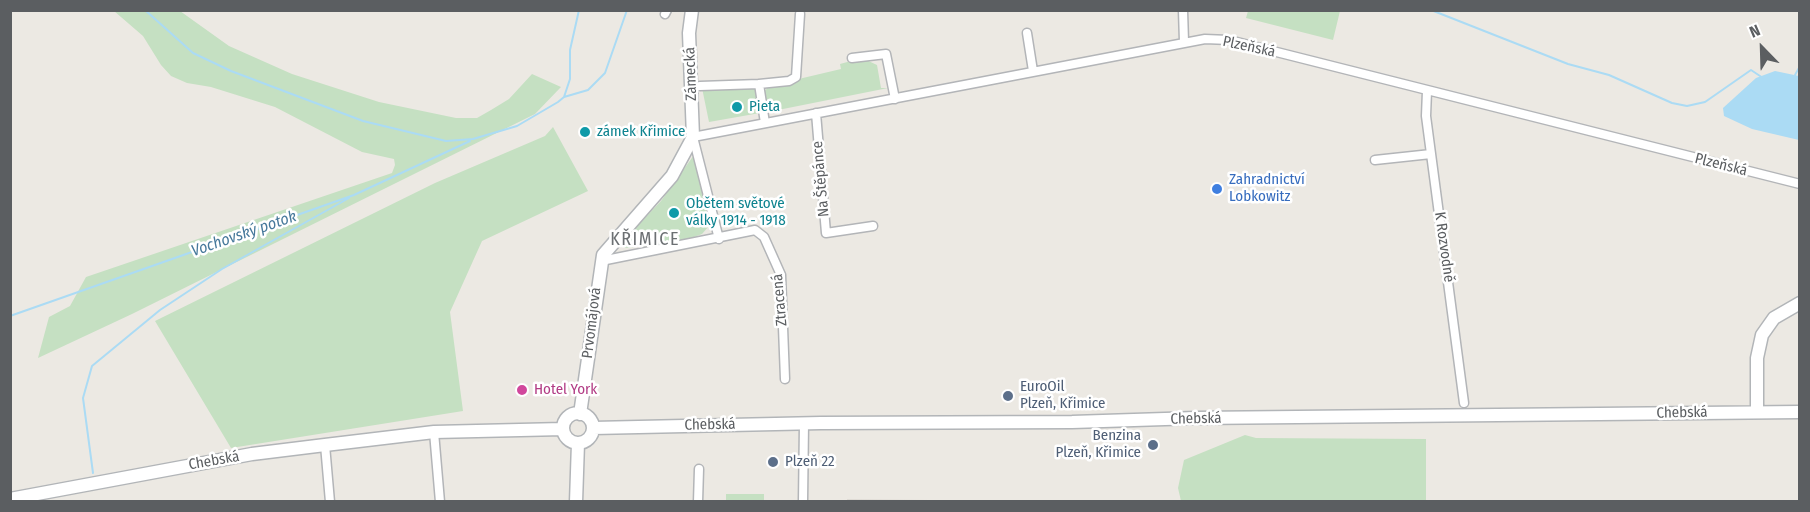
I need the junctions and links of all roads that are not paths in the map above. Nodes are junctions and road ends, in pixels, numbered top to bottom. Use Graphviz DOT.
graph roads {
  1 [pos="692,10"];
  2 [pos="1183,10"];
  3 [pos="800,14"];
  4 [pos="1027,33"];
  5 [pos="1185,42"];
  6 [pos="852,58"];
  7 [pos="1033,71"];
  8 [pos="759,84"];
  9 [pos="700,86"];
  10 [pos="1427,91"];
  11 [pos="895,99"];
  12 [pos="816,113"];
  13 [pos="765,123"];
  14 [pos="693,137"];
  15 [pos="1431,154"];
  16 [pos="1375,160"];
  17 [pos="1800,184"];
  18 [pos="873,226"];
  19 [pos="719,239"];
  20 [pos="600,265"];
  21 [pos="1800,303"];
  22 [pos="785,379"];
  23 [pos="1464,403"];
  24 [pos="1757,412"];
  25 [pos="1800,412"];
  26 [pos="580,414"];
  27 [pos="804,423"];
  28 [pos="593,428"];
  29 [pos="563,429"];
  30 [pos="434,432"];
  31 [pos="578,443"];
  32 [pos="325,445"];
  33 [pos="699,469"];
  34 [pos="10,499"];
  35 [pos="330,501"];
  36 [pos="440,501"];
  37 [pos="576,501"];
  38 [pos="698,501"];
  39 [pos="803,501"];
  1 -- 14 [label="main road, Zámecká"];
  2 -- 5 [label="street"];
  3 -- 8 [label="street"];
  4 -- 7 [label="street"];
  5 -- 7 [label="street, Plzeňská"];
  5 -- 10 [label="street, Plzeňská"];
  6 -- 11 [label="street"];
  7 -- 11 [label="street, Plzeňská"];
  8 -- 9 [label="street"];
  8 -- 13 [label="street"];
  10 -- 15 [label="street, K Rozvodně"];
  10 -- 17 [label="street, Plzeňská"];
  11 -- 12 [label="street, Plzeňská"];
  12 -- 13 [label="street, Plzeňská"];
  12 -- 18 [label="street, Na Štěpánce"];
  13 -- 14 [label="street, Plzeňská"];
  14 -- 19 [label="street"];
  14 -- 20 [label="main road"];
  15 -- 16 [label="street"];
  15 -- 23 [label="street, K Rozvodně"];
  19 -- 20 [label="street"];
  19 -- 22 [label="street, Ztracená"];
  20 -- 26 [label="main road, Prvomájová"];
  21 -- 24 [label="main road"];
  24 -- 25 [label="main road, Chebská"];
  24 -- 27 [label="main road, Chebská"];
  26 -- 28 [label="main road"];
  26 -- 29 [label="main road"];
  27 -- 28 [label="main road, Chebská"];
  27 -- 39 [label="street"];
  28 -- 31 [label="main road"];
  29 -- 30 [label="main road, Chebská"];
  29 -- 31 [label="main road"];
  30 -- 32 [label="main road, Chebská"];
  30 -- 36 [label="street"];
  31 -- 37 [label="main road"];
  32 -- 34 [label="main road, Chebská"];
  32 -- 35 [label="street"];
  33 -- 38 [label="street"];
}
